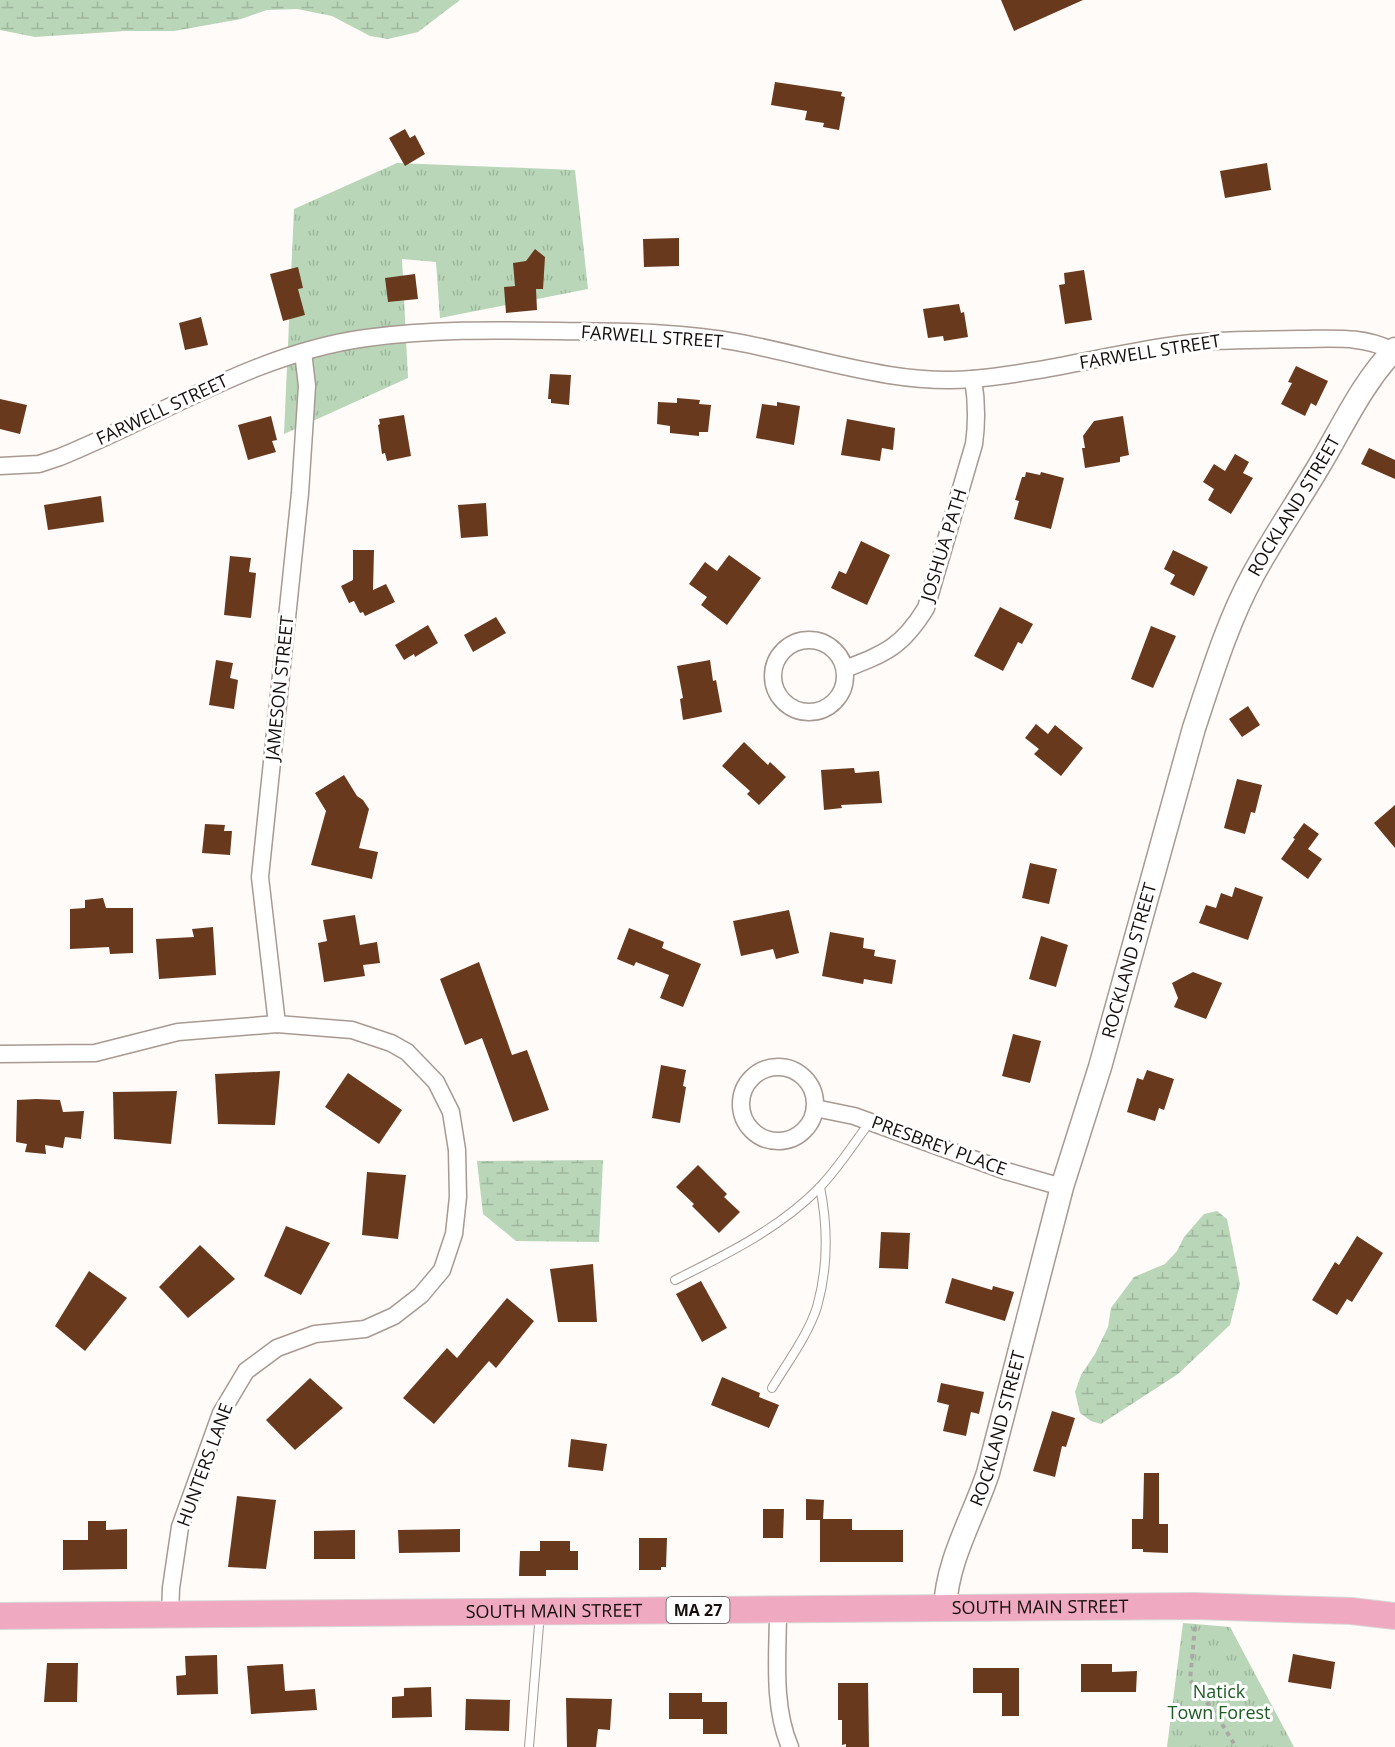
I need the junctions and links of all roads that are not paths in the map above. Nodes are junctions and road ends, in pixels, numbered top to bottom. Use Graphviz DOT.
graph roads {
  1 [pos="1394,350"];
  2 [pos="303,352"];
  3 [pos="973,379"];
  4 [pos="0,466"];
  5 [pos="845,669"];
  6 [pos="277,1024"];
  7 [pos="0,1054"];
  8 [pos="815,1108"];
  9 [pos="870,1122"];
  10 [pos="820,1187"];
  11 [pos="1062,1187"];
  12 [pos="675,1280"];
  13 [pos="772,1388"];
  14 [pos="945,1608"];
  15 [pos="778,1609"];
  16 [pos="540,1611"];
  17 [pos="170,1614"];
  18 [pos="0,1616"];
  19 [pos="1395,1616"];
  20 [pos="529,1747"];
  21 [pos="790,1747"];
  1 -- 3 [label="street, FARWELL STREET"];
  1 -- 11 [label="street, ROCKLAND STREET"];
  2 -- 3 [label="street, FARWELL STREET"];
  2 -- 4 [label="street, FARWELL STREET"];
  2 -- 6 [label="street, JAMESON STREET"];
  3 -- 5 [label="street, JOSHUA PATH"];
  5 -- 5 [label="street"];
  6 -- 7 [label="street, HUNTERS LANE"];
  6 -- 17 [label="street, HUNTERS LANE"];
  8 -- 8 [label="street"];
  8 -- 9 [label="street, PRESBREY PLACE"];
  9 -- 10 [label="lane"];
  9 -- 11 [label="street, PRESBREY PLACE"];
  10 -- 12 [label="lane"];
  10 -- 13 [label="lane"];
  11 -- 14 [label="street, ROCKLAND STREET"];
  14 -- 15 [label="main road, SOUTH MAIN STREET / MA 27"];
  14 -- 19 [label="main road, SOUTH MAIN STREET / MA 27"];
  15 -- 16 [label="main road, SOUTH MAIN STREET / MA 27"];
  15 -- 21 [label="street"];
  16 -- 17 [label="main road, SOUTH MAIN STREET / MA 27"];
  16 -- 20 [label="lane"];
  17 -- 18 [label="main road, SOUTH MAIN STREET / MA 27"];
}
